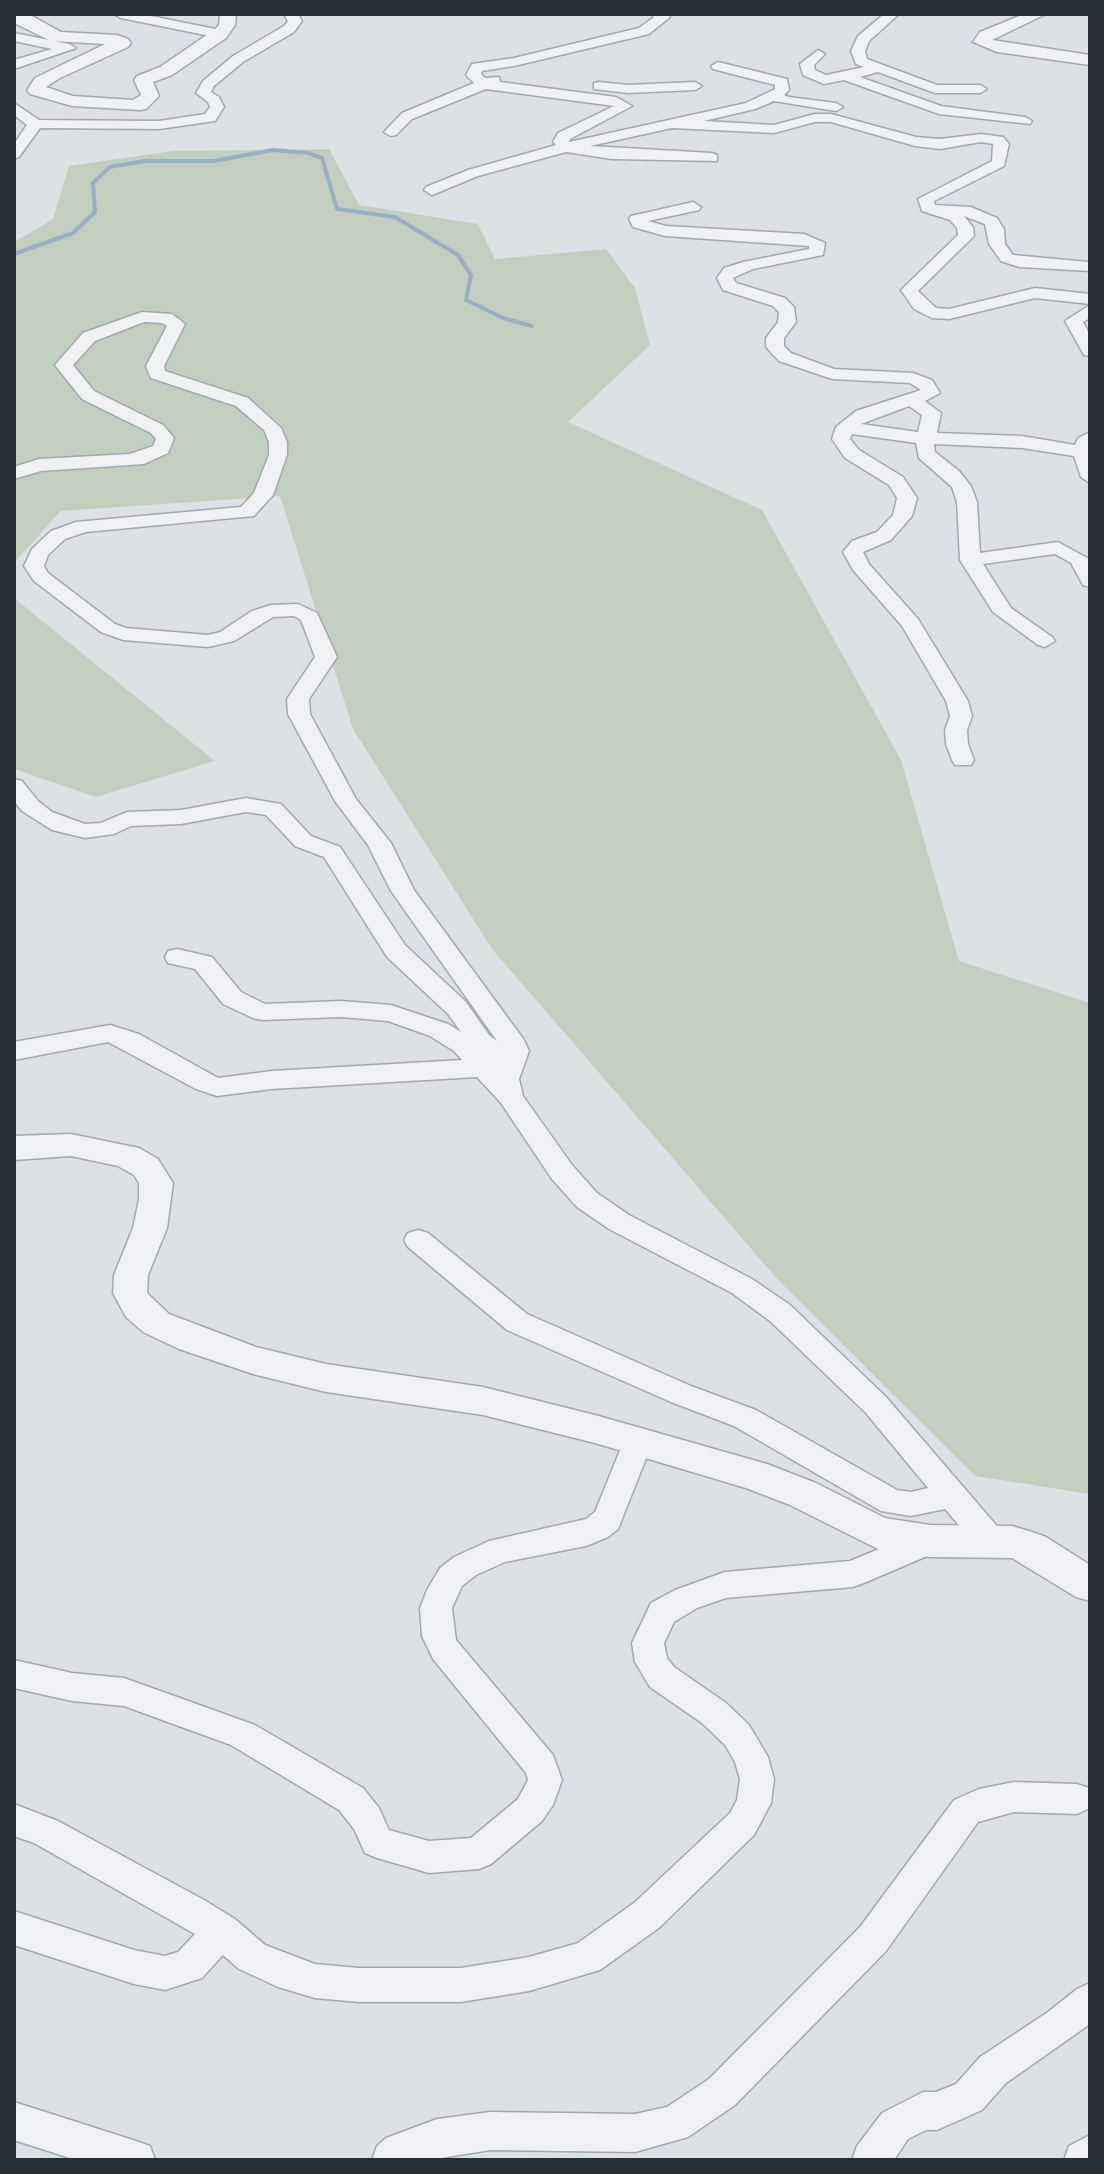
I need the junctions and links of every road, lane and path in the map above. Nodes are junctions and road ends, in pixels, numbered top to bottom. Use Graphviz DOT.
graph roads {
  1 [pos="121,14"];
  2 [pos="228,14"];
  3 [pos="291,14"];
  4 [pos="658,14"];
  5 [pos="892,14"];
  6 [pos="1038,14"];
  7 [pos="14,18"];
  8 [pos="220,34"];
  9 [pos="14,37"];
  10 [pos="818,54"];
  11 [pos="1090,60"];
  12 [pos="14,65"];
  13 [pos="73,66"];
  14 [pos="718,66"];
  15 [pos="875,69"];
  16 [pos="845,76"];
  17 [pos="14,77"];
  18 [pos="483,84"];
  19 [pos="695,86"];
  20 [pos="980,89"];
  21 [pos="774,96"];
  22 [pos="14,107"];
  23 [pos="1025,121"];
  24 [pos="666,123"];
  25 [pos="36,124"];
  26 [pos="391,132"];
  27 [pos="915,141"];
  28 [pos="565,147"];
  29 [pos="14,154"];
  30 [pos="712,158"];
  31 [pos="432,190"];
  32 [pos="693,207"];
  33 [pos="941,210"];
  34 [pos="1088,267"];
  35 [pos="1090,299"];
  36 [pos="1090,310"];
  37 [pos="1090,351"];
  38 [pos="913,401"];
  39 [pos="845,427"];
  40 [pos="926,439"];
  41 [pos="1087,445"];
  42 [pos="14,473"];
  43 [pos="1090,477"];
  44 [pos="970,560"];
  45 [pos="1090,581"];
  46 [pos="1045,641"];
  47 [pos="963,760"];
  48 [pos="14,786"];
  49 [pos="177,957"];
  50 [pos="110,1033"];
  51 [pos="14,1051"];
  52 [pos="512,1065"];
  53 [pos="14,1067"];
  54 [pos="484,1068"];
  55 [pos="510,1097"];
  56 [pos="14,1148"];
  57 [pos="418,1240"];
  58 [pos="638,1441"];
  59 [pos="952,1495"];
  60 [pos="930,1541"];
  61 [pos="991,1541"];
  62 [pos="1090,1585"];
  63 [pos="14,1674"];
  64 [pos="1077,1799"];
  65 [pos="14,1820"];
  66 [pos="14,1928"];
  67 [pos="222,1931"];
  68 [pos="1090,2001"];
  69 [pos="14,2121"];
  70 [pos="1090,2154"];
  71 [pos="136,2160"];
  72 [pos="391,2160"];
  73 [pos="871,2160"];
  74 [pos="1083,2160"];
  1 -- 8 [label="street"];
  2 -- 8 [label="street"];
  3 -- 25 [label="street"];
  4 -- 18 [label="street"];
  5 -- 15 [label="street"];
  6 -- 11 [label="street"];
  7 -- 13 [label="street"];
  8 -- 13 [label="street"];
  9 -- 12 [label="street"];
  10 -- 16 [label="street"];
  13 -- 17 [label="street"];
  14 -- 21 [label="street"];
  15 -- 16 [label="street"];
  15 -- 20 [label="street"];
  16 -- 23 [label="street"];
  18 -- 19 [label="street"];
  18 -- 26 [label="street"];
  18 -- 28 [label="street"];
  21 -- 24 [label="street"];
  21 -- 27 [label="street"];
  22 -- 25 [label="street"];
  24 -- 27 [label="street"];
  24 -- 28 [label="street"];
  25 -- 29 [label="street"];
  27 -- 33 [label="street"];
  28 -- 30 [label="street"];
  28 -- 31 [label="street"];
  32 -- 38 [label="street"];
  33 -- 34 [label="street"];
  33 -- 35 [label="street"];
  36 -- 37 [label="street"];
  38 -- 39 [label="street"];
  38 -- 40 [label="street"];
  39 -- 40 [label="street"];
  39 -- 47 [label="street"];
  40 -- 41 [label="street"];
  40 -- 44 [label="street"];
  41 -- 43 [label="street"];
  42 -- 52 [label="street"];
  44 -- 45 [label="street"];
  44 -- 46 [label="street"];
  48 -- 52 [label="street"];
  49 -- 54 [label="street"];
  50 -- 51 [label="street"];
  50 -- 53 [label="street"];
  50 -- 54 [label="street"];
  52 -- 55 [label="street"];
  54 -- 55 [label="street"];
  55 -- 59 [label="street"];
  56 -- 58 [label="street"];
  57 -- 59 [label="street"];
  58 -- 60 [label="street"];
  58 -- 63 [label="street"];
  59 -- 61 [label="street"];
  60 -- 61 [label="street"];
  60 -- 67 [label="street"];
  61 -- 62 [label="street"];
  64 -- 72 [label="street"];
  65 -- 67 [label="street"];
  66 -- 67 [label="street"];
  68 -- 73 [label="street"];
  69 -- 71 [label="street"];
  70 -- 74 [label="street"];
}
